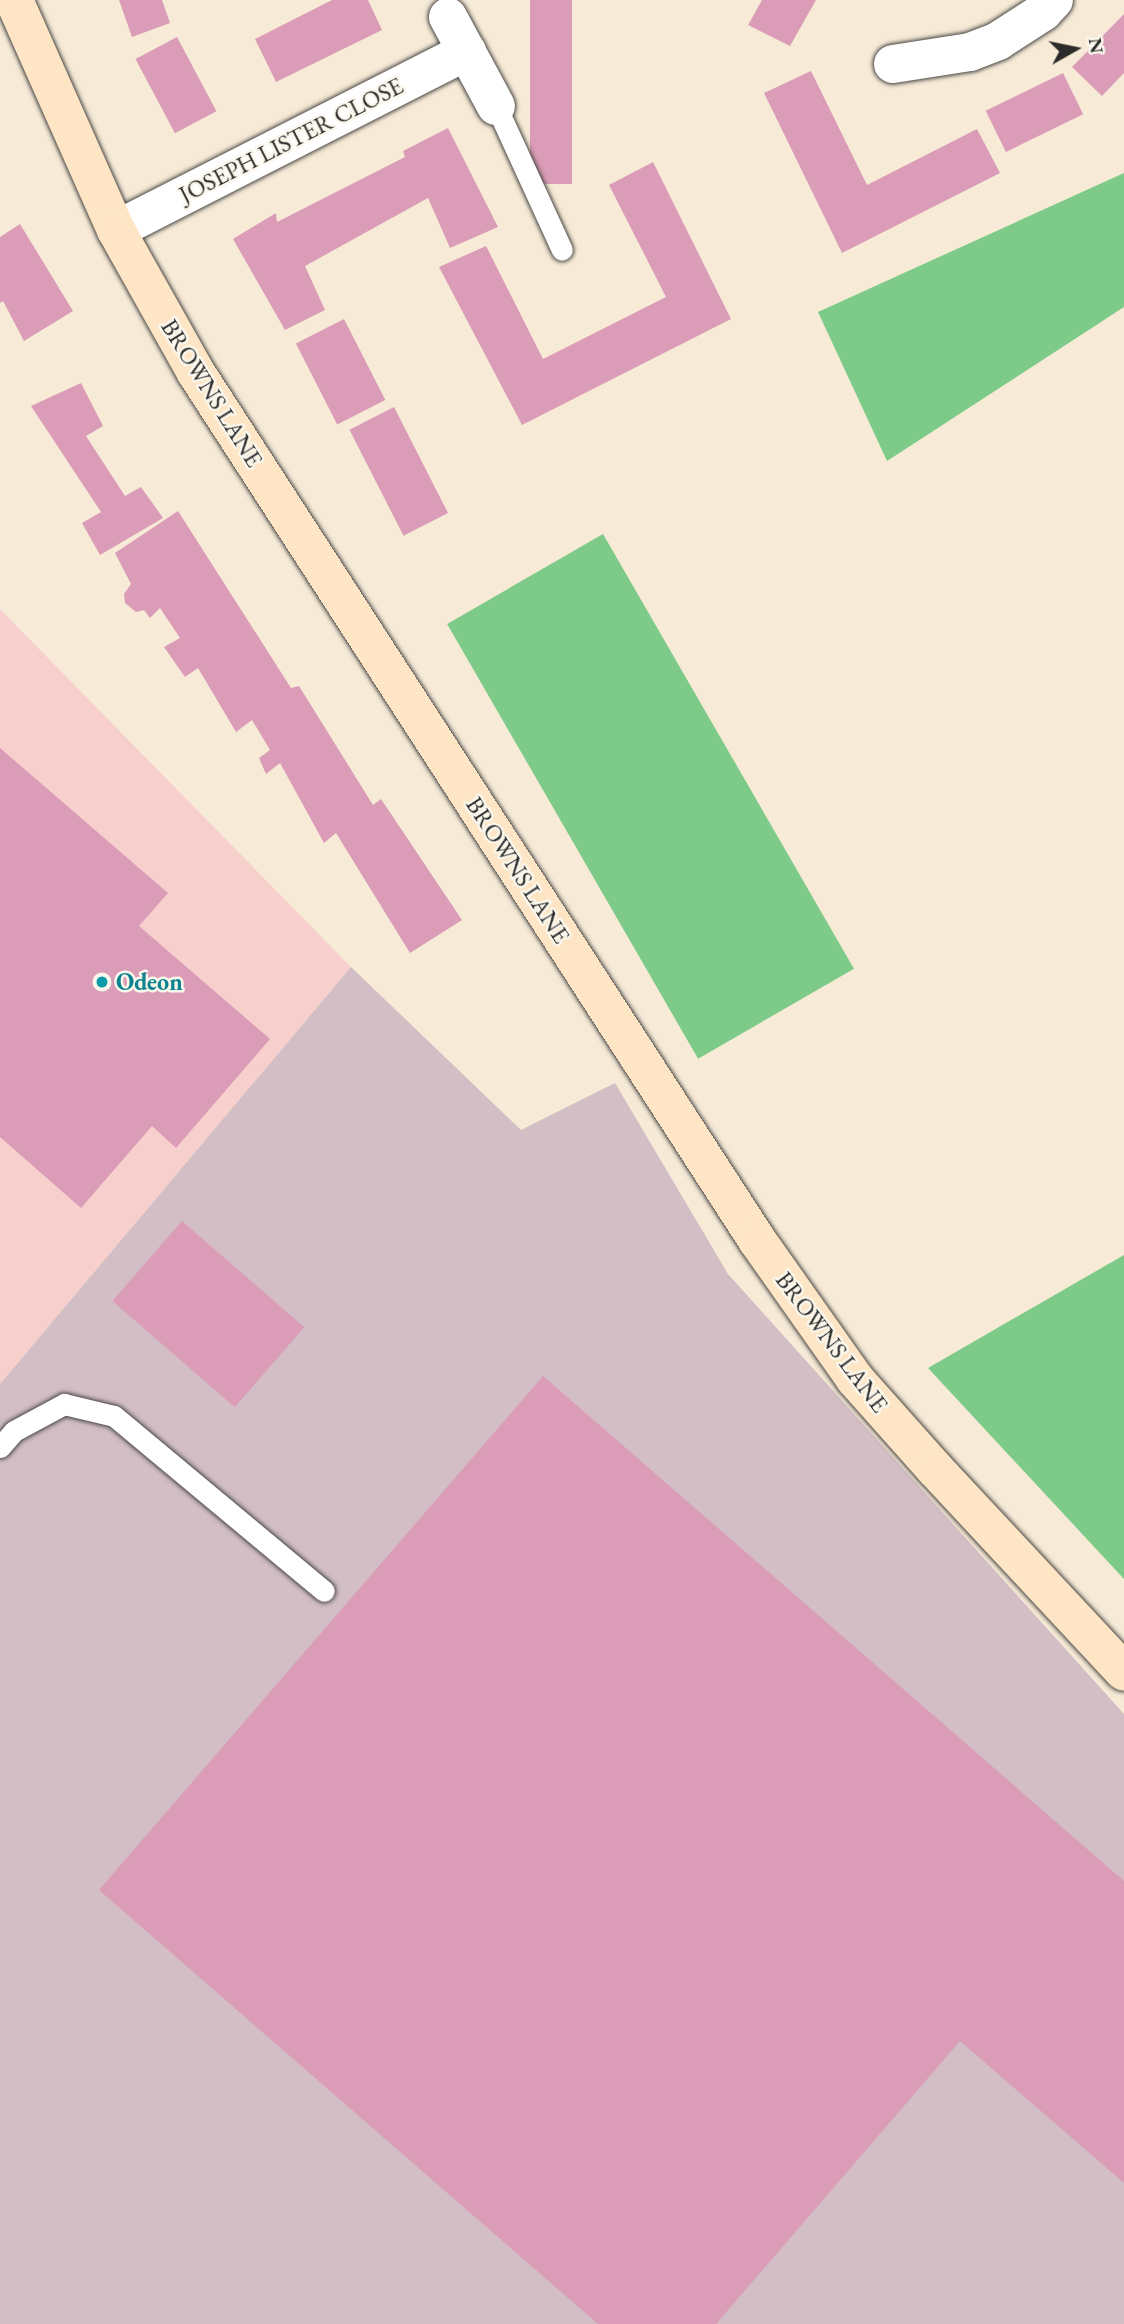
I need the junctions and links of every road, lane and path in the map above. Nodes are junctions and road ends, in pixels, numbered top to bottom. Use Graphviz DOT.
graph roads {
  1 [pos="1054,0"];
  2 [pos="444,8"];
  3 [pos="12,16"];
  4 [pos="467,51"];
  5 [pos="893,64"];
  6 [pos="496,106"];
  7 [pos="116,230"];
  8 [pos="562,250"];
  9 [pos="0,1447"];
  10 [pos="324,1591"];
  11 [pos="1124,1672"];
  1 -- 5 [label="street"];
  2 -- 4 [label="street"];
  3 -- 7 [label="street, BROWNS LANE"];
  4 -- 6 [label="street"];
  4 -- 7 [label="street, JOSEPH LISTER CLOSE"];
  6 -- 8 [label="lane"];
  7 -- 11 [label="street, BROWNS LANE"];
  9 -- 10 [label="lane"];
}
